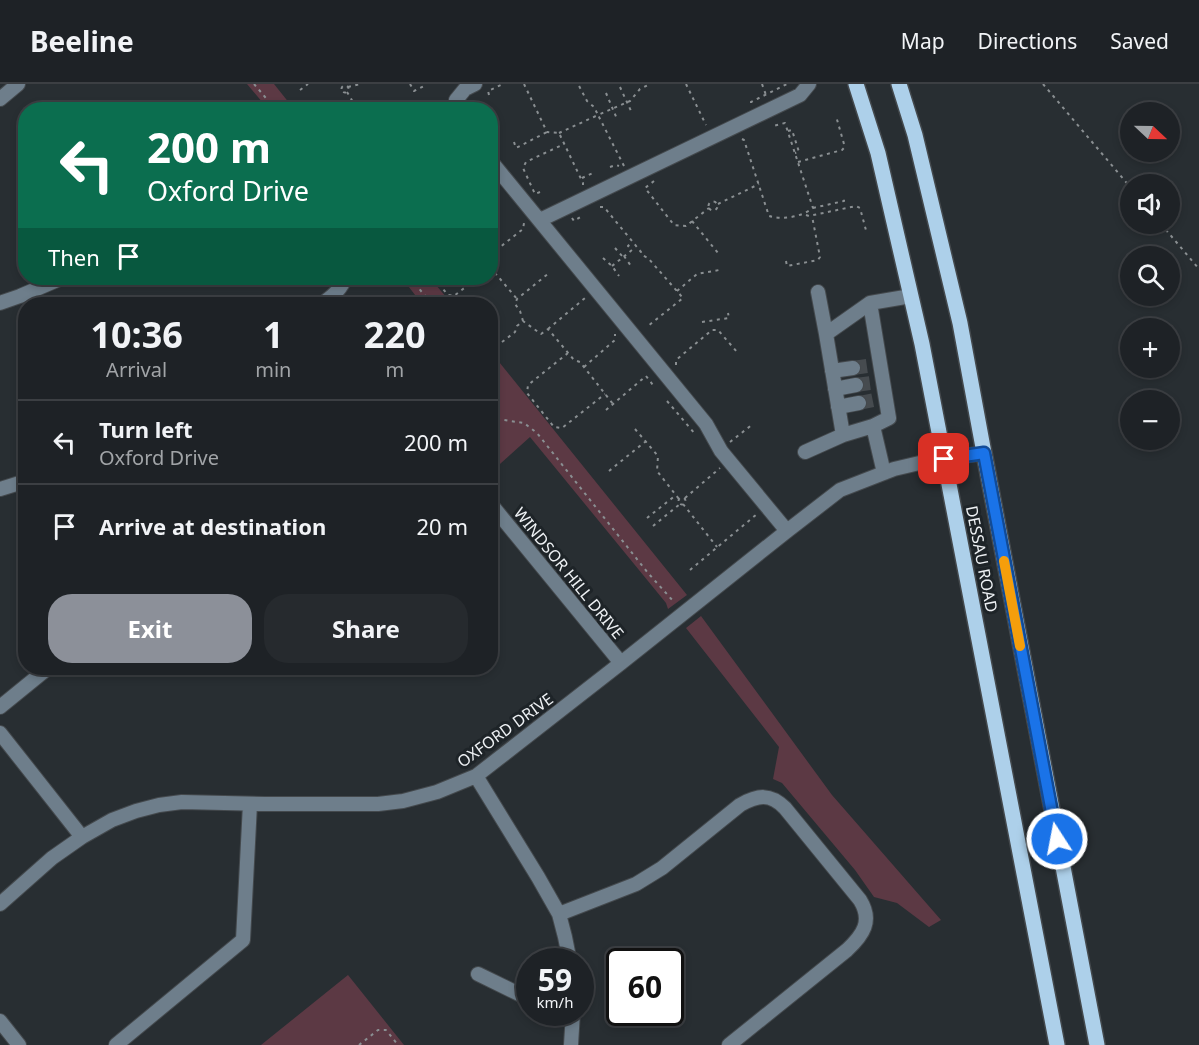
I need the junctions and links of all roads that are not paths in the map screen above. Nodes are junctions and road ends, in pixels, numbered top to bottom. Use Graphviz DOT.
graph roads {
  1 [pos="18,84"];
  2 [pos="475,84"];
  3 [pos="809,84"];
  4 [pos="856,84"];
  5 [pos="899,84"];
  6 [pos="0,99"];
  7 [pos="456,102"];
  8 [pos="498,170"];
  9 [pos="540,220"];
  10 [pos="46,285"];
  11 [pos="343,285"];
  12 [pos="818,291"];
  13 [pos="911,296"];
  14 [pos="332,297"];
  15 [pos="0,303"];
  16 [pos="870,303"];
  17 [pos="826,334"];
  18 [pos="853,368"];
  19 [pos="832,371"];
  20 [pos="856,386"];
  21 [pos="835,389"];
  22 [pos="859,403"];
  23 [pos="838,406"];
  24 [pos="873,426"];
  25 [pos="843,435"];
  26 [pos="805,452"];
  27 [pos="984,453"];
  28 [pos="944,459"];
  29 [pos="884,473"];
  30 [pos="18,483"];
  31 [pos="0,489"];
  32 [pos="498,512"];
  33 [pos="787,531"];
  34 [pos="621,663"];
  35 [pos="39,675"];
  36 [pos="0,707"];
  37 [pos="0,733"];
  38 [pos="476,776"];
  39 [pos="250,804"];
  40 [pos="82,837"];
  41 [pos="0,904"];
  42 [pos="559,914"];
  43 [pos="567,948"];
  44 [pos="478,974"];
  45 [pos="516,993"];
  46 [pos="0,1021"];
  47 [pos="572,1026"];
  48 [pos="19,1045"];
  49 [pos="116,1045"];
  50 [pos="571,1045"];
  51 [pos="729,1045"];
  52 [pos="1057,1045"];
  53 [pos="1097,1045"];
  1 -- 6 [label="street"];
  2 -- 7 [label="street"];
  3 -- 9 [label="street"];
  4 -- 13 [label="main road, DESSAU ROAD"];
  5 -- 27 [label="main road, DESSAU ROAD"];
  8 -- 9 [label="street"];
  9 -- 33 [label="street"];
  10 -- 15 [label="street"];
  11 -- 14 [label="street"];
  12 -- 17 [label="street"];
  13 -- 16 [label="street"];
  13 -- 28 [label="main road, DESSAU ROAD"];
  16 -- 17 [label="street"];
  16 -- 24 [label="street"];
  17 -- 19 [label="street"];
  18 -- 19 [label="street"];
  19 -- 21 [label="street"];
  20 -- 21 [label="street"];
  21 -- 23 [label="street"];
  22 -- 23 [label="street"];
  23 -- 25 [label="street"];
  24 -- 25 [label="street"];
  24 -- 29 [label="street"];
  25 -- 26 [label="street"];
  27 -- 28 [label="street, OXFORD DRIVE"];
  27 -- 53 [label="main road, DESSAU ROAD"];
  28 -- 29 [label="street, OXFORD DRIVE"];
  28 -- 52 [label="main road, DESSAU ROAD"];
  29 -- 33 [label="street, OXFORD DRIVE"];
  30 -- 31 [label="street"];
  32 -- 34 [label="street, WINDSOR HILL DRIVE"];
  33 -- 34 [label="street, OXFORD DRIVE"];
  34 -- 38 [label="street, OXFORD DRIVE"];
  35 -- 36 [label="street"];
  37 -- 40 [label="street"];
  38 -- 39 [label="street, OXFORD DRIVE"];
  38 -- 42 [label="street"];
  39 -- 40 [label="street, OXFORD DRIVE"];
  39 -- 49 [label="street"];
  40 -- 41 [label="street, OXFORD DRIVE"];
  42 -- 43 [label="street"];
  42 -- 51 [label="street"];
  44 -- 45 [label="street"];
  46 -- 48 [label="street"];
  47 -- 50 [label="street"];
}
